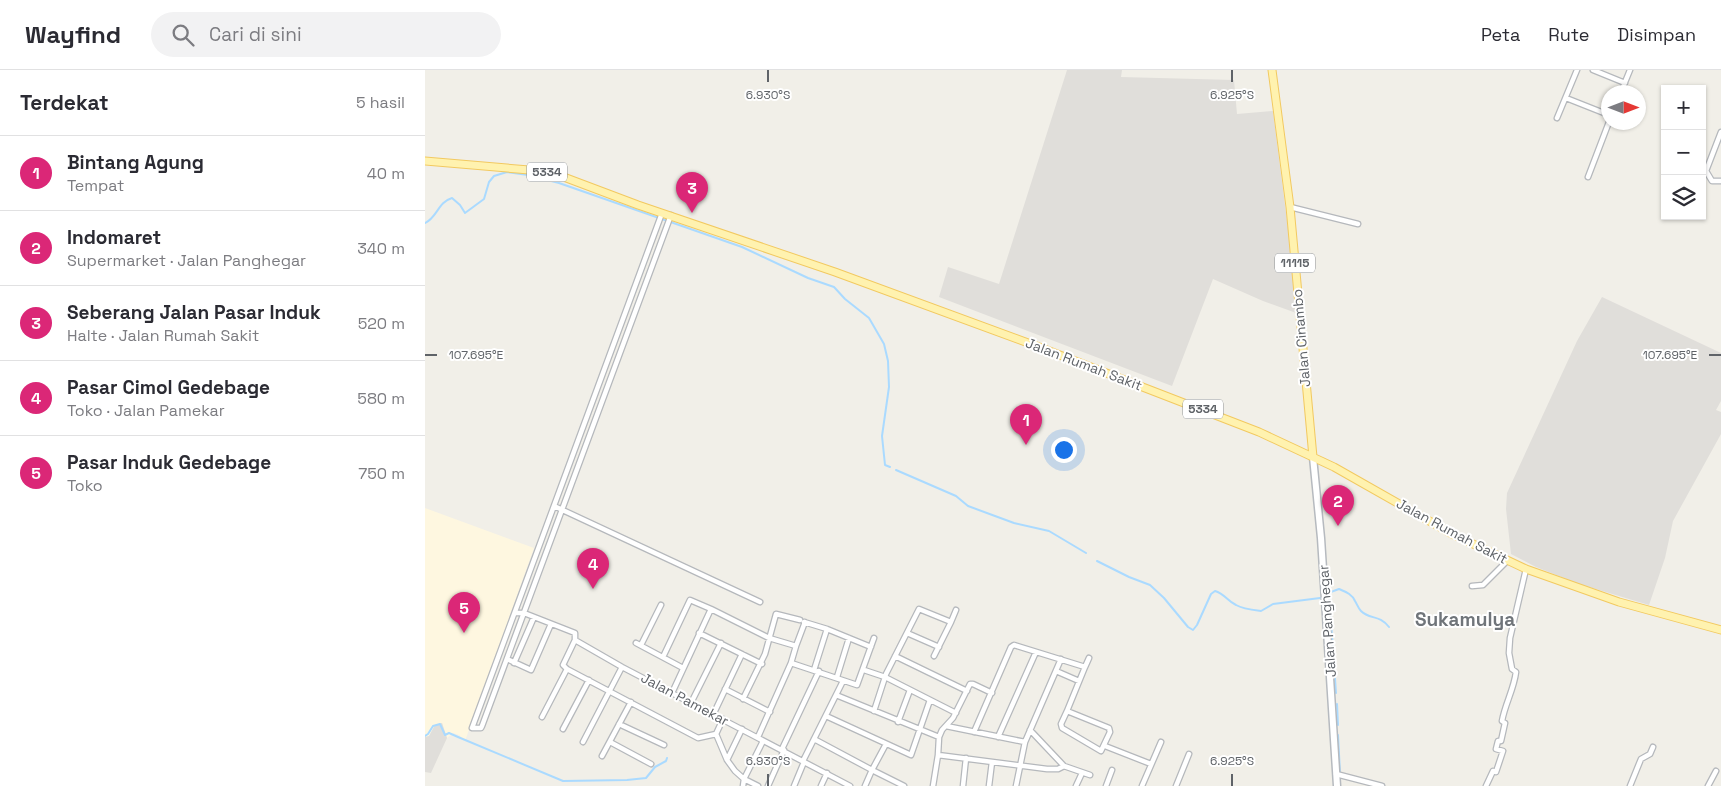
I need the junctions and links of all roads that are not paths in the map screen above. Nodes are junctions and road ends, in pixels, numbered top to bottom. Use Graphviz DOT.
graph roads {
  1 [pos="1271,70"];
  2 [pos="1577,70"];
  3 [pos="1593,70"];
  4 [pos="1630,70"];
  5 [pos="1625,83"];
  6 [pos="1566,98"];
  7 [pos="1601,113"];
  8 [pos="1557,118"];
  9 [pos="1606,130"];
  10 [pos="1721,132"];
  11 [pos="425,161"];
  12 [pos="1588,177"];
  13 [pos="1721,181"];
  14 [pos="1290,207"];
  15 [pos="661,217"];
  16 [pos="670,220"];
  17 [pos="1358,224"];
  18 [pos="1313,457"];
  19 [pos="553,506"];
  20 [pos="562,510"];
  21 [pos="1507,561"];
  22 [pos="1526,569"];
  23 [pos="1473,586"];
  24 [pos="759,602"];
  25 [pos="661,605"];
  26 [pos="711,609"];
  27 [pos="956,610"];
  28 [pos="515,613"];
  29 [pos="524,613"];
  30 [pos="534,617"];
  31 [pos="803,622"];
  32 [pos="951,622"];
  33 [pos="551,624"];
  34 [pos="827,629"];
  35 [pos="1721,630"];
  36 [pos="699,633"];
  37 [pos="907,633"];
  38 [pos="769,638"];
  39 [pos="849,638"];
  40 [pos="874,638"];
  41 [pos="575,640"];
  42 [pos="721,643"];
  43 [pos="796,646"];
  44 [pos="939,646"];
  45 [pos="871,647"];
  46 [pos="1036,652"];
  47 [pos="742,654"];
  48 [pos="895,656"];
  49 [pos="935,656"];
  50 [pos="663,657"];
  51 [pos="1089,658"];
  52 [pos="507,659"];
  53 [pos="1061,659"];
  54 [pos="515,663"];
  55 [pos="791,663"];
  56 [pos="762,664"];
  57 [pos="622,667"];
  58 [pos="1085,667"];
  59 [pos="683,668"];
  60 [pos="567,669"];
  61 [pos="816,670"];
  62 [pos="864,670"];
  63 [pos="1056,671"];
  64 [pos="837,677"];
  65 [pos="885,677"];
  66 [pos="589,680"];
  67 [pos="843,681"];
  68 [pos="1079,681"];
  69 [pos="725,690"];
  70 [pos="910,690"];
  71 [pos="967,691"];
  72 [pos="610,692"];
  73 [pos="672,693"];
  74 [pos="992,693"];
  75 [pos="836,695"];
  76 [pos="743,699"];
  77 [pos="930,700"];
  78 [pos="631,702"];
  79 [pos="691,702"];
  80 [pos="874,711"];
  81 [pos="1067,711"];
  82 [pos="770,712"];
  83 [pos="956,713"];
  84 [pos="713,715"];
  85 [pos="825,716"];
  86 [pos="542,717"];
  87 [pos="723,719"];
  88 [pos="898,722"];
  89 [pos="619,724"];
  90 [pos="945,725"];
  91 [pos="563,729"];
  92 [pos="742,729"];
  93 [pos="1030,730"];
  94 [pos="919,731"];
  95 [pos="974,732"];
  96 [pos="716,734"];
  97 [pos="758,737"];
  98 [pos="998,737"];
  99 [pos="939,738"];
  100 [pos="814,739"];
  101 [pos="763,741"];
  102 [pos="583,742"];
  103 [pos="610,742"];
  104 [pos="1025,742"];
  105 [pos="1161,742"];
  106 [pos="886,744"];
  107 [pos="664,745"];
  108 [pos="1105,746"];
  109 [pos="1653,747"];
  110 [pos="783,750"];
  111 [pos="1189,754"];
  112 [pos="939,755"];
  113 [pos="603,756"];
  114 [pos="966,758"];
  115 [pos="727,760"];
  116 [pos="804,761"];
  117 [pos="992,762"];
  118 [pos="651,764"];
  119 [pos="1151,764"];
  120 [pos="1020,765"];
  121 [pos="1064,766"];
  122 [pos="873,770"];
  123 [pos="1112,770"];
  124 [pos="1716,771"];
  125 [pos="827,773"];
  126 [pos="1082,773"];
  127 [pos="1336,774"];
  128 [pos="1090,775"];
  129 [pos="744,779"];
  130 [pos="1107,784"];
  131 [pos="933,785"];
  132 [pos="743,786"];
  133 [pos="757,786"];
  134 [pos="768,786"];
  135 [pos="794,786"];
  136 [pos="821,786"];
  137 [pos="850,786"];
  138 [pos="865,786"];
  139 [pos="904,786"];
  140 [pos="963,786"];
  141 [pos="989,786"];
  142 [pos="1016,786"];
  143 [pos="1076,786"];
  144 [pos="1114,786"];
  145 [pos="1142,786"];
  146 [pos="1176,786"];
  147 [pos="1337,786"];
  148 [pos="1382,786"];
  149 [pos="1486,786"];
  150 [pos="1630,786"];
  151 [pos="1708,786"];
  1 -- 14 [label="main road, Jalan Cinambo / 11115"];
  2 -- 6 [label="street"];
  3 -- 5 [label="street"];
  4 -- 5 [label="street"];
  6 -- 7 [label="street"];
  6 -- 8 [label="street"];
  9 -- 12 [label="street"];
  10 -- 13 [label="street"];
  11 -- 15 [label="main road, Jalan Rumah Sakit / 5334"];
  14 -- 17 [label="street"];
  14 -- 18 [label="main road, Jalan Cinambo / 11115"];
  15 -- 16 [label="main road, Jalan Rumah Sakit / 5334"];
  15 -- 19 [label="street"];
  16 -- 18 [label="main road, Jalan Rumah Sakit / 5334"];
  16 -- 20 [label="street"];
  18 -- 21 [label="main road, Jalan Rumah Sakit / 5334"];
  18 -- 127 [label="street, Jalan Panghegar"];
  19 -- 20 [label="street"];
  19 -- 28 [label="street"];
  20 -- 24 [label="street"];
  20 -- 29 [label="street"];
  21 -- 22 [label="main road, Jalan Rumah Sakit / 5334"];
  21 -- 23 [label="street"];
  22 -- 35 [label="main road, Jalan Rumah Sakit / 5334"];
  22 -- 149 [label="street"];
  25 -- 50 [label="street"];
  26 -- 36 [label="street"];
  26 -- 38 [label="street"];
  26 -- 50 [label="street"];
  27 -- 32 [label="street"];
  28 -- 29 [label="street"];
  28 -- 52 [label="street"];
  29 -- 30 [label="street, Jalan Pamekar"];
  29 -- 52 [label="street"];
  30 -- 33 [label="street, Jalan Pamekar"];
  30 -- 54 [label="street"];
  31 -- 34 [label="street"];
  31 -- 38 [label="street"];
  31 -- 43 [label="street"];
  32 -- 37 [label="street"];
  32 -- 44 [label="street"];
  33 -- 41 [label="street, Jalan Pamekar"];
  33 -- 54 [label="street"];
  34 -- 39 [label="street"];
  34 -- 61 [label="street"];
  36 -- 42 [label="street"];
  36 -- 59 [label="street"];
  37 -- 44 [label="street"];
  37 -- 48 [label="street"];
  38 -- 43 [label="street"];
  38 -- 56 [label="street"];
  39 -- 45 [label="street"];
  39 -- 64 [label="street"];
  40 -- 45 [label="street"];
  41 -- 57 [label="street, Jalan Pamekar"];
  41 -- 60 [label="street"];
  42 -- 47 [label="street"];
  42 -- 79 [label="street"];
  43 -- 55 [label="street"];
  44 -- 49 [label="street"];
  45 -- 62 [label="street"];
  46 -- 53 [label="street"];
  46 -- 74 [label="street"];
  46 -- 98 [label="street"];
  47 -- 56 [label="street"];
  47 -- 69 [label="street"];
  48 -- 65 [label="street"];
  48 -- 71 [label="street"];
  50 -- 59 [label="street"];
  51 -- 58 [label="street"];
  52 -- 54 [label="street"];
  53 -- 58 [label="street"];
  53 -- 63 [label="street"];
  55 -- 61 [label="street"];
  55 -- 82 [label="street"];
  56 -- 76 [label="street"];
  57 -- 72 [label="street"];
  57 -- 73 [label="street, Jalan Pamekar"];
  58 -- 68 [label="street"];
  59 -- 73 [label="street"];
  60 -- 66 [label="street"];
  60 -- 86 [label="street"];
  61 -- 64 [label="street"];
  61 -- 110 [label="street"];
  62 -- 65 [label="street"];
  62 -- 67 [label="street"];
  63 -- 68 [label="street"];
  63 -- 93 [label="street"];
  64 -- 67 [label="street"];
  65 -- 70 [label="street"];
  65 -- 80 [label="street"];
  66 -- 72 [label="street"];
  66 -- 91 [label="street"];
  67 -- 75 [label="street"];
  68 -- 81 [label="street"];
  69 -- 76 [label="street"];
  69 -- 84 [label="street"];
  70 -- 77 [label="street"];
  70 -- 88 [label="street"];
  71 -- 74 [label="street"];
  71 -- 83 [label="street"];
  72 -- 78 [label="street"];
  72 -- 102 [label="street"];
  73 -- 79 [label="street, Jalan Pamekar"];
  74 -- 95 [label="street"];
  75 -- 80 [label="street"];
  75 -- 85 [label="street"];
  76 -- 82 [label="street"];
  77 -- 83 [label="street"];
  77 -- 94 [label="street"];
  78 -- 89 [label="street"];
  78 -- 96 [label="street"];
  79 -- 84 [label="street, Jalan Pamekar"];
  80 -- 88 [label="street"];
  81 -- 108 [label="street"];
  81 -- 108 [label="street"];
  82 -- 97 [label="street"];
  83 -- 90 [label="street"];
  84 -- 87 [label="street, Jalan Pamekar"];
  85 -- 100 [label="street"];
  85 -- 106 [label="street"];
  87 -- 92 [label="street, Jalan Pamekar"];
  87 -- 96 [label="street"];
  88 -- 94 [label="street"];
  89 -- 103 [label="street"];
  89 -- 107 [label="street"];
  90 -- 95 [label="street"];
  90 -- 99 [label="street"];
  92 -- 97 [label="street, Jalan Pamekar"];
  92 -- 115 [label="street"];
  93 -- 104 [label="street"];
  93 -- 121 [label="street"];
  94 -- 99 [label="street"];
  94 -- 106 [label="street"];
  95 -- 98 [label="street"];
  96 -- 115 [label="street"];
  97 -- 101 [label="street, Jalan Pamekar"];
  98 -- 104 [label="street"];
  99 -- 112 [label="street"];
  100 -- 116 [label="street"];
  100 -- 122 [label="street"];
  101 -- 110 [label="street, Jalan Pamekar"];
  101 -- 129 [label="street"];
  103 -- 113 [label="street"];
  103 -- 118 [label="street"];
  104 -- 120 [label="street"];
  105 -- 119 [label="street"];
  106 -- 122 [label="street"];
  108 -- 119 [label="street"];
  109 -- 150 [label="street"];
  110 -- 116 [label="street, Jalan Pamekar"];
  110 -- 134 [label="street"];
  111 -- 146 [label="street"];
  112 -- 114 [label="street"];
  112 -- 131 [label="street"];
  114 -- 117 [label="street"];
  114 -- 140 [label="street"];
  115 -- 129 [label="street"];
  116 -- 125 [label="street, Jalan Pamekar"];
  116 -- 135 [label="street"];
  117 -- 120 [label="street"];
  117 -- 141 [label="street"];
  119 -- 145 [label="street"];
  120 -- 121 [label="street"];
  120 -- 142 [label="street"];
  121 -- 126 [label="street"];
  122 -- 138 [label="street"];
  122 -- 139 [label="street"];
  123 -- 130 [label="street"];
  124 -- 151 [label="street"];
  125 -- 136 [label="street"];
  125 -- 137 [label="street, Jalan Pamekar"];
  126 -- 128 [label="street"];
  126 -- 143 [label="street"];
  127 -- 147 [label="street, Jalan Panghegar"];
  127 -- 148 [label="street"];
  129 -- 132 [label="street"];
  129 -- 133 [label="street"];
  130 -- 144 [label="street"];
}
